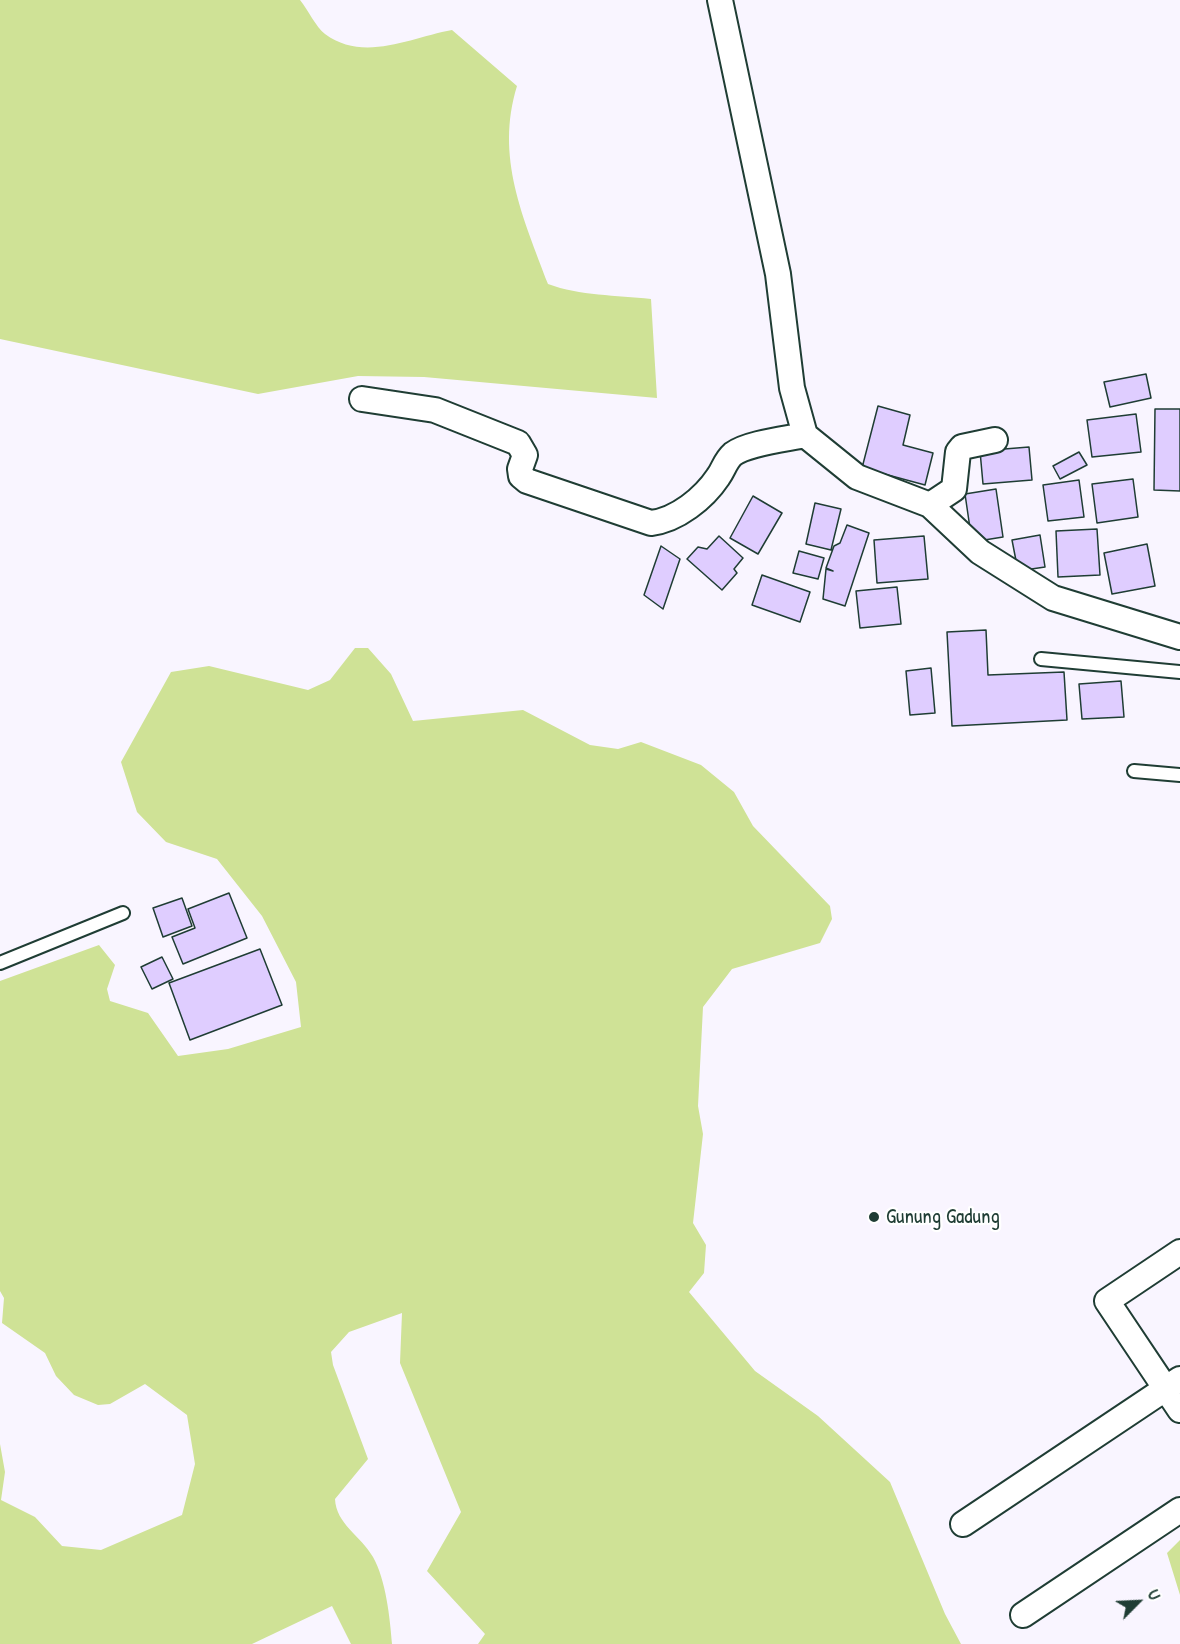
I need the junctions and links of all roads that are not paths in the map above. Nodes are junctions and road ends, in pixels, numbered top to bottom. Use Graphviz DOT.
graph roads {
  1 [pos="720,0"];
  2 [pos="362,399"];
  3 [pos="805,435"];
  4 [pos="995,440"];
  5 [pos="930,505"];
  6 [pos="1180,637"];
  7 [pos="1041,659"];
  8 [pos="1180,672"];
  9 [pos="1134,771"];
  10 [pos="1180,776"];
  11 [pos="123,913"];
  12 [pos="0,963"];
  13 [pos="1180,1252"];
  14 [pos="1173,1384"];
  15 [pos="1180,1410"];
  16 [pos="1180,1510"];
  17 [pos="963,1524"];
  18 [pos="1023,1615"];
  1 -- 3 [label="street"];
  2 -- 3 [label="street"];
  3 -- 5 [label="street"];
  4 -- 5 [label="street"];
  5 -- 6 [label="street"];
  7 -- 8 [label="lane"];
  9 -- 10 [label="lane"];
  11 -- 12 [label="lane"];
  13 -- 14 [label="street"];
  14 -- 15 [label="street"];
  14 -- 17 [label="street"];
  16 -- 18 [label="street"];
}
